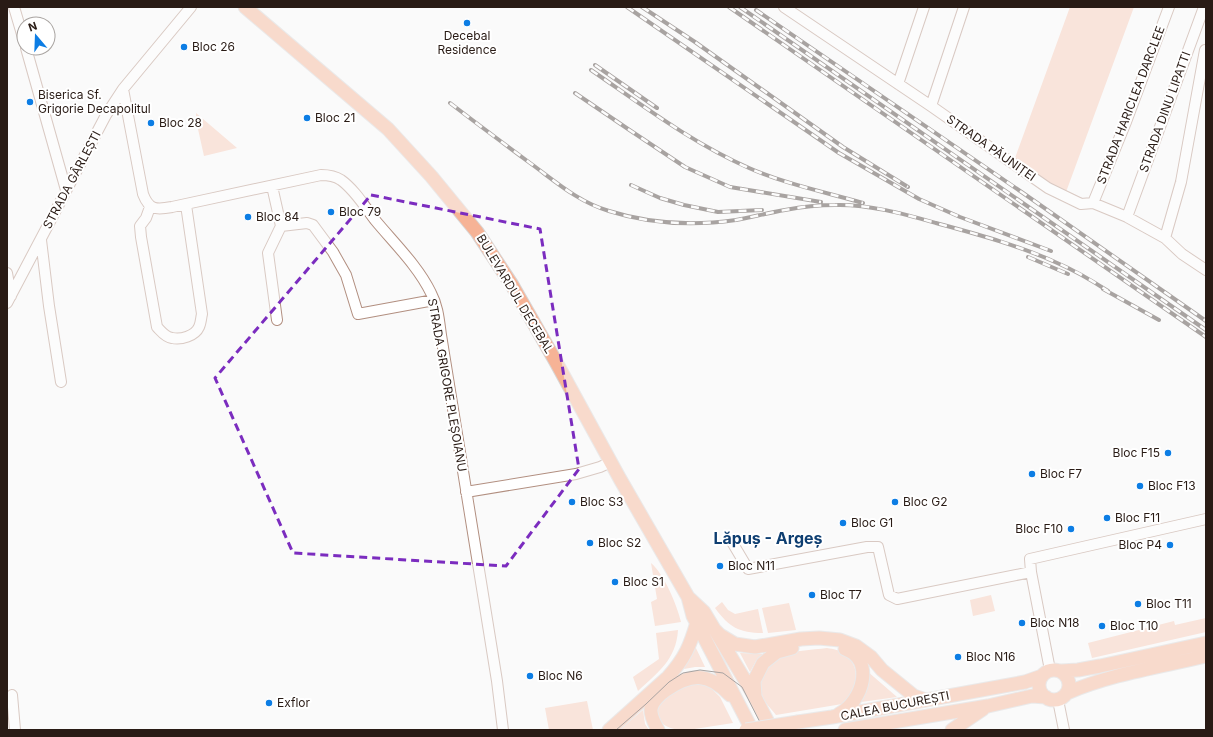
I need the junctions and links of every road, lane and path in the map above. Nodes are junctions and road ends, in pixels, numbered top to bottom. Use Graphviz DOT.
graph roads {
  1 [pos="191,7"];
  2 [pos="245,7"];
  3 [pos="784,7"];
  4 [pos="924,7"];
  5 [pos="964,7"];
  6 [pos="1169,7"];
  7 [pos="1204,7"];
  8 [pos="1205,50"];
  9 [pos="28,56"];
  10 [pos="898,84"];
  11 [pos="123,89"];
  12 [pos="931,106"];
  13 [pos="272,186"];
  14 [pos="66,190"];
  15 [pos="1093,203"];
  16 [pos="186,205"];
  17 [pos="150,207"];
  18 [pos="1127,217"];
  19 [pos="281,226"];
  20 [pos="1165,238"];
  21 [pos="41,240"];
  22 [pos="1206,270"];
  23 [pos="7,273"];
  24 [pos="9,299"];
  25 [pos="434,300"];
  26 [pos="277,320"];
  27 [pos="61,382"];
  28 [pos="611,462"];
  29 [pos="466,492"];
  30 [pos="1206,519"];
  31 [pos="732,542"];
  32 [pos="1031,572"];
  33 [pos="688,597"];
  34 [pos="697,622"];
  35 [pos="713,628"];
  36 [pos="1206,643"];
  37 [pos="1206,656"];
  38 [pos="1051,672"];
  39 [pos="12,695"];
  40 [pos="755,697"];
  41 [pos="1057,697"];
  42 [pos="926,700"];
  43 [pos="738,704"];
  44 [pos="988,706"];
  45 [pos="832,717"];
  46 [pos="876,725"];
  47 [pos="15,730"];
  48 [pos="504,730"];
  49 [pos="609,730"];
  50 [pos="658,730"];
  51 [pos="746,730"];
  52 [pos="752,730"];
  53 [pos="772,730"];
  54 [pos="845,730"];
  55 [pos="892,730"];
  56 [pos="952,730"];
  57 [pos="1064,730"];
  1 -- 11 [label="street, STRADA GÂRLEȘTI"];
  2 -- 28 [label="main road, BULEVARDUL DECEBAL"];
  3 -- 10 [label="street, STRADA PĂUNIȚEI"];
  4 -- 10 [label="street"];
  5 -- 12 [label="street"];
  6 -- 15 [label="street, STRADA HARICLEA DARCLEE"];
  7 -- 18 [label="street, STRADA DINU LIPATTI"];
  8 -- 20 [label="street"];
  9 -- 14 [label="street"];
  10 -- 12 [label="street, STRADA PĂUNIȚEI"];
  11 -- 14 [label="street, STRADA GÂRLEȘTI"];
  11 -- 17 [label="street"];
  12 -- 15 [label="street, STRADA PĂUNIȚEI"];
  13 -- 16 [label="street, STRADA GRIGORE PLEȘOIANU"];
  13 -- 19 [label="street"];
  13 -- 25 [label="street, STRADA GRIGORE PLEȘOIANU"];
  14 -- 21 [label="street, STRADA GÂRLEȘTI"];
  15 -- 18 [label="street, STRADA PĂUNIȚEI"];
  16 -- 17 [label="street, STRADA GRIGORE PLEȘOIANU"];
  16 -- 17 [label="street"];
  18 -- 20 [label="street, STRADA PĂUNIȚEI"];
  19 -- 25 [label="street"];
  19 -- 26 [label="street"];
  20 -- 22 [label="street, STRADA PĂUNIȚEI"];
  21 -- 24 [label="street, STRADA GÂRLEȘTI"];
  21 -- 27 [label="street, STRADA GÂRLEȘTI"];
  23 -- 24 [label="street"];
  25 -- 29 [label="street, STRADA GRIGORE PLEȘOIANU"];
  28 -- 29 [label="street"];
  28 -- 33 [label="main road, BULEVARDUL DECEBAL"];
  29 -- 48 [label="street, STRADA GRIGORE PLEȘOIANU"];
  30 -- 32 [label="street"];
  31 -- 32 [label="street"];
  32 -- 38 [label="street"];
  33 -- 34 [label="main road, BULEVARDUL DECEBAL"];
  33 -- 35 [label="main road, BULEVARDUL DECEBAL"];
  34 -- 43 [label="main road, BULEVARDUL DECEBAL"];
  34 -- 49 [label="main road"];
  35 -- 40 [label="main road, BULEVARDUL DECEBAL"];
  35 -- 42 [label="main road"];
  36 -- 38 [label="main road, CALEA BUCUREȘTI"];
  37 -- 41 [label="main road, CALEA BUCUREȘTI"];
  38 -- 41 [label="main road"];
  38 -- 41 [label="main road"];
  38 -- 42 [label="main road, CALEA BUCUREȘTI"];
  39 -- 47 [label="street"];
  40 -- 45 [label="main road"];
  40 -- 53 [label="main road, BULEVARDUL DECEBAL"];
  41 -- 44 [label="main road, CALEA BUCUREȘTI"];
  41 -- 57 [label="street"];
  42 -- 45 [label="main road, CALEA BUCUREȘTI"];
  43 -- 50 [label="main road"];
  43 -- 52 [label="main road, BULEVARDUL DECEBAL"];
  44 -- 46 [label="main road, CALEA BUCUREȘTI"];
  44 -- 56 [label="main road"];
  45 -- 51 [label="main road, CALEA BUCUREȘTI, bridge"];
  46 -- 54 [label="main road, CALEA BUCUREȘTI"];
  46 -- 55 [label="main road"];
}
